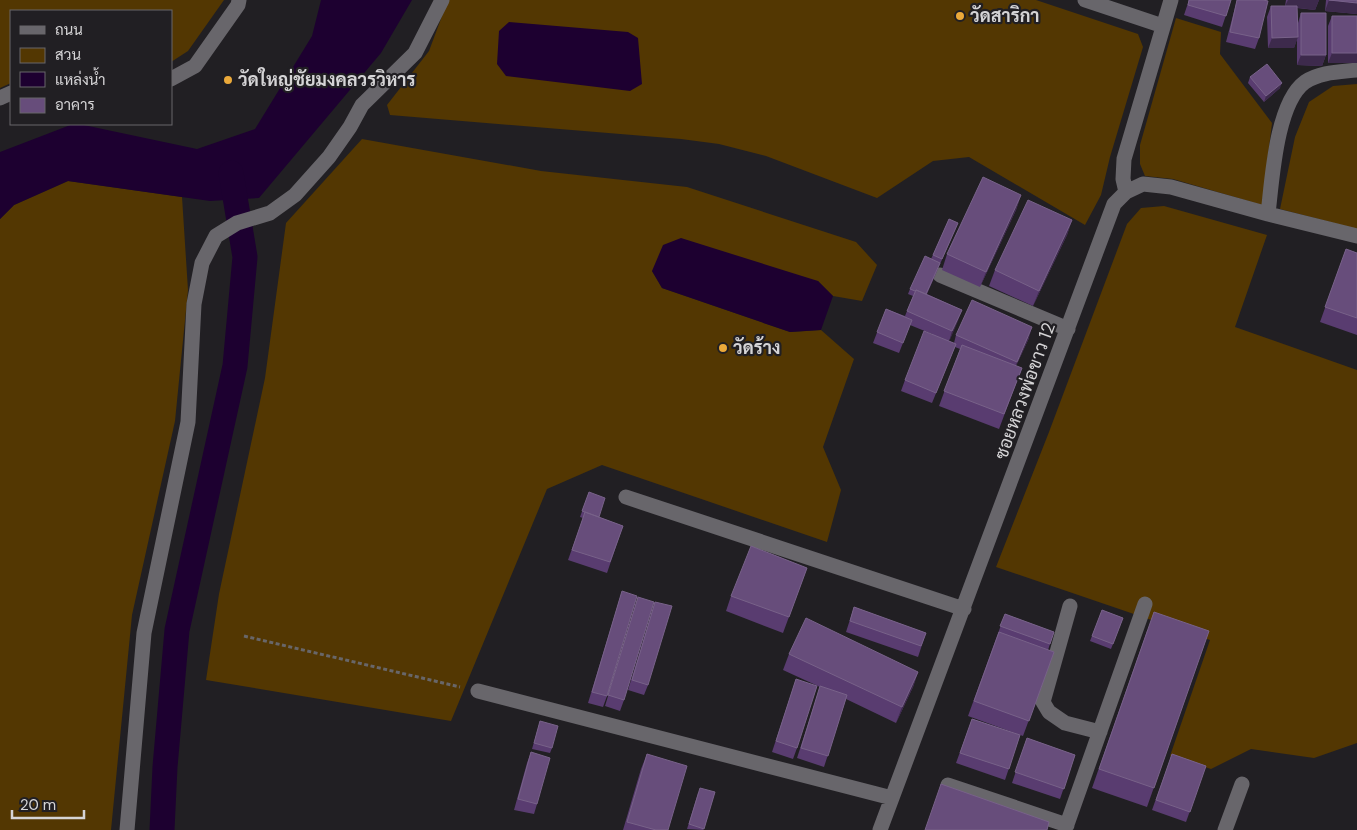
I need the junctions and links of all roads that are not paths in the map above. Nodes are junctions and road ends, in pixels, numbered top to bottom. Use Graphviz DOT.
graph roads {
  1 [pos="239,0"];
  2 [pos="442,0"];
  3 [pos="1085,0"];
  4 [pos="1171,0"];
  5 [pos="1163,26"];
  6 [pos="1357,70"];
  7 [pos="172,78"];
  8 [pos="1126,192"];
  9 [pos="1268,214"];
  10 [pos="1357,236"];
  11 [pos="940,275"];
  12 [pos="1068,329"];
  13 [pos="626,497"];
  14 [pos="1145,604"];
  15 [pos="1070,606"];
  16 [pos="964,609"];
  17 [pos="478,691"];
  18 [pos="1100,732"];
  19 [pos="1242,784"];
  20 [pos="948,786"];
  21 [pos="892,798"];
  22 [pos="1066,828"];
  23 [pos="127,830"];
  24 [pos="880,830"];
  25 [pos="1225,830"];
  1 -- 7 [label="street"];
  2 -- 23 [label="street"];
  3 -- 5 [label="street"];
  4 -- 5 [label="street"];
  5 -- 8 [label="street"];
  6 -- 9 [label="street"];
  8 -- 9 [label="street"];
  8 -- 12 [label="street, ซอยหลวงพ่อขาว 12"];
  9 -- 10 [label="street"];
  11 -- 12 [label="street"];
  12 -- 16 [label="street, ซอยหลวงพ่อขาว 12"];
  13 -- 16 [label="street"];
  14 -- 18 [label="street"];
  15 -- 18 [label="street"];
  16 -- 21 [label="street, ซอยหลวงพ่อขาว 12"];
  17 -- 21 [label="street"];
  18 -- 22 [label="street"];
  19 -- 25 [label="street"];
  20 -- 22 [label="street"];
  21 -- 24 [label="street, ซอยหลวงพ่อขาว 12"];
}
